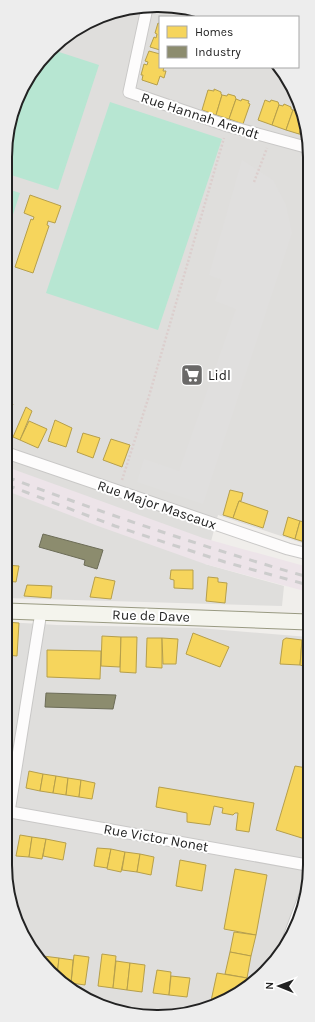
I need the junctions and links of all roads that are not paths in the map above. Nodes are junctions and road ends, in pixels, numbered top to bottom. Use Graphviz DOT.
graph roads {
  1 [pos="146,12"];
  2 [pos="303,147"];
  3 [pos="12,454"];
  4 [pos="303,553"];
  5 [pos="12,611"];
  6 [pos="41,612"];
  7 [pos="303,620"];
  8 [pos="12,782"];
  9 [pos="12,812"];
  10 [pos="303,864"];
  1 -- 2 [label="street, Rue Hannah Arendt"];
  3 -- 4 [label="street, Rue Major Mascaux"];
  5 -- 6 [label="main road, Rue de Dave"];
  6 -- 7 [label="main road, Rue de Dave"];
  6 -- 8 [label="street"];
  9 -- 10 [label="street, Rue Victor Nonet"];
}
